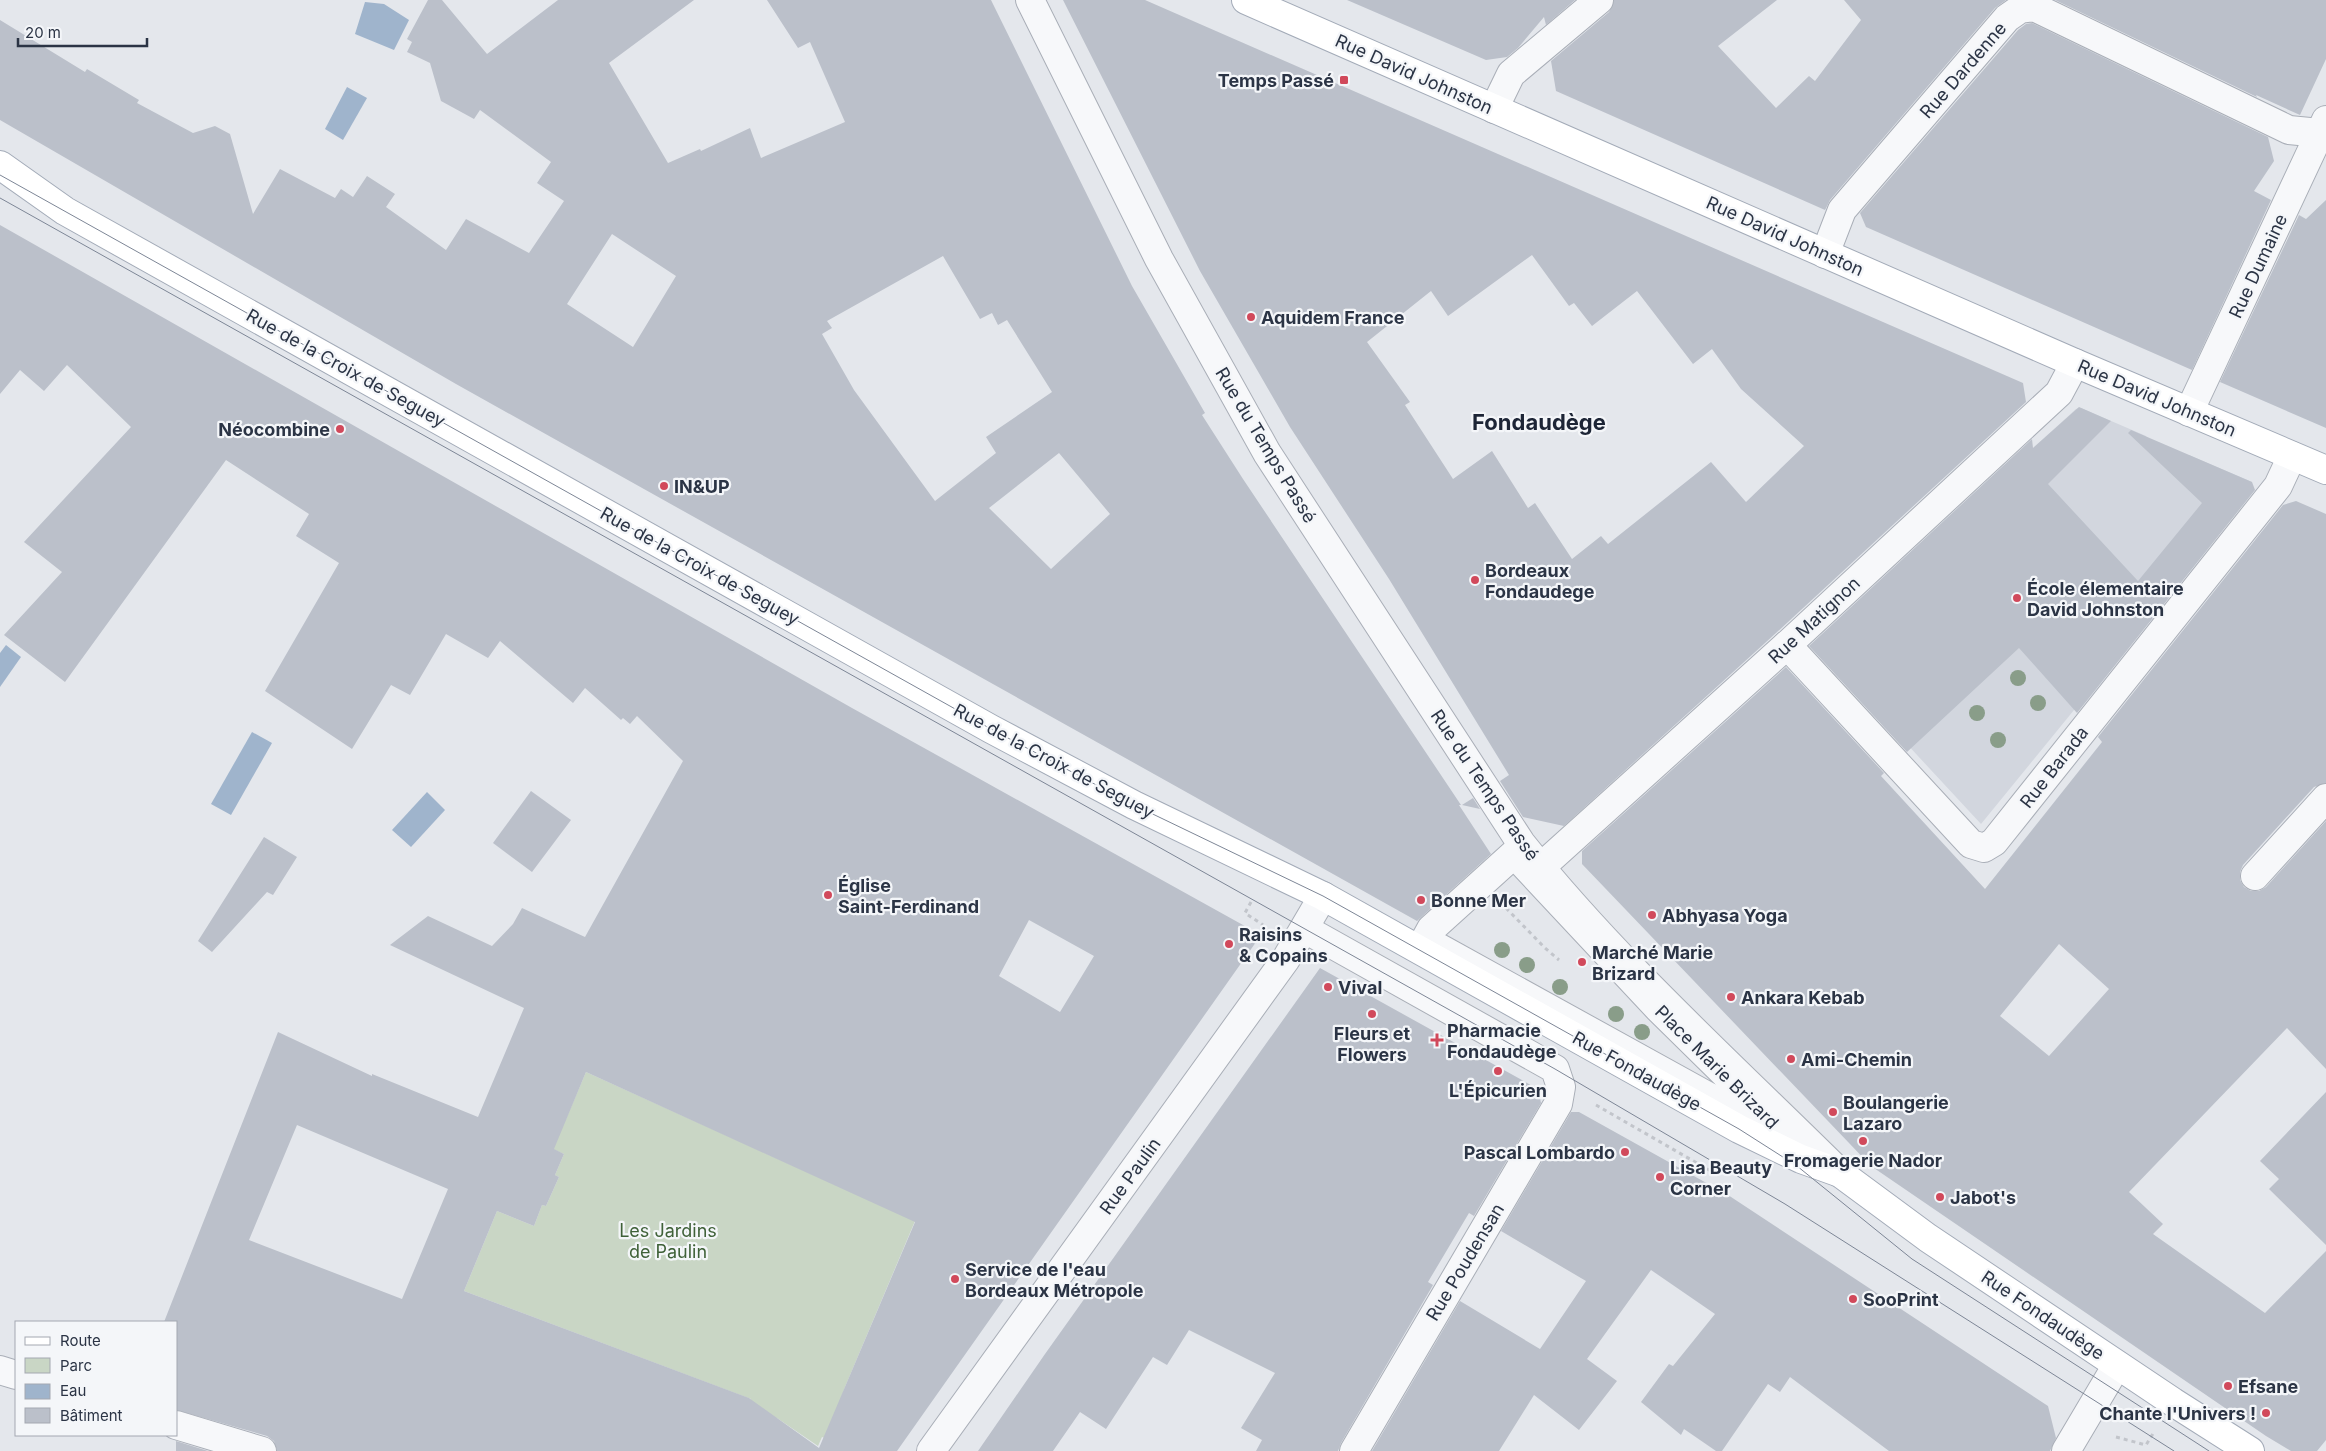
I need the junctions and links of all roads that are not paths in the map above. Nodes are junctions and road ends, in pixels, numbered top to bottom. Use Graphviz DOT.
graph roads {
  1 [pos="1030,0"];
  2 [pos="1598,0"];
  3 [pos="1260,3"];
  4 [pos="1494,109"];
  5 [pos="2323,126"];
  6 [pos="0,165"];
  7 [pos="1825,254"];
  8 [pos="2075,363"];
  9 [pos="2189,412"];
  10 [pos="2292,456"];
  11 [pos="2326,470"];
  12 [pos="1787,645"];
  13 [pos="2326,798"];
  14 [pos="1536,871"];
  15 [pos="2255,876"];
  16 [pos="1323,896"];
  17 [pos="1305,929"];
  18 [pos="1412,944"];
  19 [pos="1840,1173"];
  20 [pos="2117,1365"];
  21 [pos="0,1370"];
  22 [pos="15,1375"];
  23 [pos="178,1426"];
  24 [pos="262,1451"];
  25 [pos="931,1451"];
  26 [pos="1354,1451"];
  27 [pos="2066,1451"];
  28 [pos="2250,1451"];
  1 -- 14 [label="street, Rue du Temps Passé"];
  2 -- 4 [label="street"];
  3 -- 4 [label="main road, Rue David Johnston"];
  4 -- 7 [label="main road, Rue David Johnston"];
  5 -- 7 [label="street, Rue Dardenne"];
  5 -- 9 [label="street, Rue Dumaine"];
  6 -- 16 [label="main road, Rue de la Croix de Seguey"];
  7 -- 8 [label="main road, Rue David Johnston"];
  8 -- 9 [label="main road, Rue David Johnston"];
  8 -- 12 [label="street, Rue Matignon"];
  9 -- 10 [label="main road, Rue David Johnston"];
  10 -- 11 [label="main road, Rue David Johnston"];
  10 -- 12 [label="street, Rue Barada"];
  12 -- 14 [label="street, Rue Matignon"];
  13 -- 15 [label="street"];
  14 -- 14 [label="street, Place Marie Brizard"];
  14 -- 19 [label="street, Rue Fondaudège"];
  16 -- 17 [label="street, Rue Paulin"];
  16 -- 18 [label="main road, Rue de la Croix de Seguey"];
  17 -- 25 [label="street, Rue Paulin"];
  17 -- 26 [label="street, Rue Poudensan"];
  18 -- 19 [label="main road, Rue Fondaudège"];
  19 -- 20 [label="main road, Rue Fondaudège"];
  20 -- 27 [label="street"];
  20 -- 28 [label="main road, Rue Fondaudège"];
  21 -- 22 [label="street"];
  23 -- 24 [label="street"];
}
